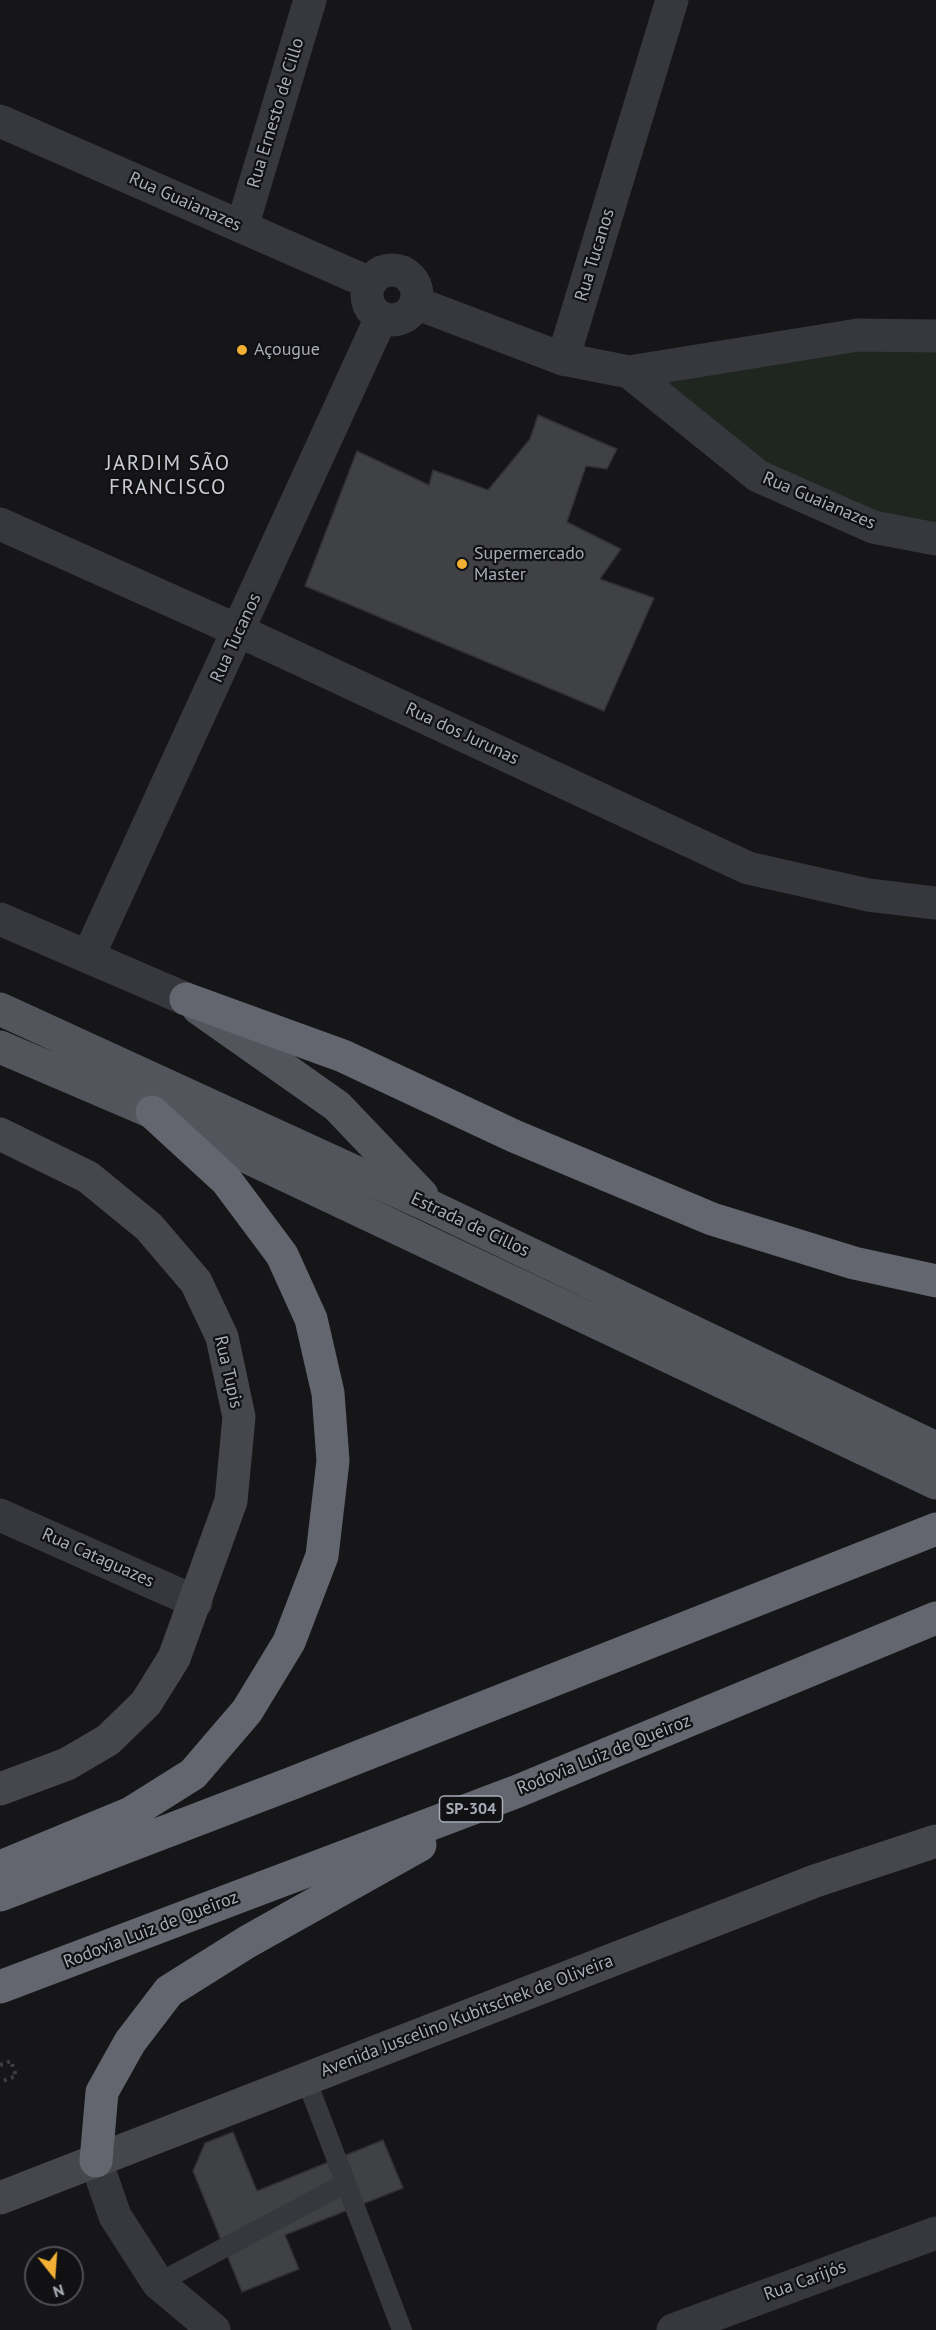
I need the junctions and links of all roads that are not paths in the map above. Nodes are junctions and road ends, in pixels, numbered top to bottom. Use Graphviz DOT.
graph roads {
  1 [pos="310,0"];
  2 [pos="672,0"];
  3 [pos="0,121"];
  4 [pos="242,226"];
  5 [pos="370,283"];
  6 [pos="416,303"];
  7 [pos="381,318"];
  8 [pos="936,336"];
  9 [pos="563,359"];
  10 [pos="628,372"];
  11 [pos="0,524"];
  12 [pos="936,539"];
  13 [pos="239,631"];
  14 [pos="936,903"];
  15 [pos="0,919"];
  16 [pos="88,957"];
  17 [pos="186,999"];
  18 [pos="0,1009"];
  19 [pos="0,1047"];
  20 [pos="152,1112"];
  21 [pos="0,1134"];
  22 [pos="434,1208"];
  23 [pos="936,1281"];
  24 [pos="936,1448"];
  25 [pos="936,1483"];
  26 [pos="0,1515"];
  27 [pos="936,1529"];
  28 [pos="196,1602"];
  29 [pos="936,1618"];
  30 [pos="0,1789"];
  31 [pos="518,1791"];
  32 [pos="936,1840"];
  33 [pos="0,1867"];
  34 [pos="0,1895"];
  35 [pos="0,1987"];
  36 [pos="306,2079"];
  37 [pos="96,2161"];
  38 [pos="346,2183"];
  39 [pos="0,2198"];
  40 [pos="936,2233"];
  41 [pos="158,2283"];
  42 [pos="214,2330"];
  43 [pos="402,2330"];
  44 [pos="673,2330"];
  1 -- 4 [label="street, Rua Ernesto de Cillo"];
  2 -- 9 [label="street, Rua Tucanos"];
  3 -- 4 [label="street, Rua Guaianazes"];
  4 -- 5 [label="street, Rua Guaianazes"];
  5 -- 6 [label="street"];
  5 -- 7 [label="street"];
  6 -- 7 [label="street"];
  6 -- 9 [label="street"];
  7 -- 13 [label="street, Rua Tucanos"];
  8 -- 10 [label="street, Rua Guaianazes"];
  9 -- 10 [label="street, Rua Guaianazes"];
  10 -- 12 [label="street, Rua Guaianazes"];
  11 -- 13 [label="street, Rua dos Jurunas"];
  13 -- 14 [label="street, Rua dos Jurunas"];
  13 -- 16 [label="street, Rua Tucanos"];
  15 -- 16 [label="street"];
  16 -- 17 [label="street"];
  17 -- 22 [label="main road"];
  17 -- 23 [label="highway"];
  18 -- 22 [label="main road, Estrada de Cillos"];
  19 -- 20 [label="main road, Estrada de Cillos"];
  20 -- 25 [label="main road, Estrada de Cillos"];
  20 -- 33 [label="highway"];
  21 -- 28 [label="main road, Rua Tupis"];
  22 -- 24 [label="main road, Estrada de Cillos"];
  26 -- 28 [label="street, Rua Cataguazes"];
  27 -- 34 [label="highway"];
  28 -- 30 [label="main road, Rua Tupis"];
  29 -- 31 [label="highway, Rodovia Luiz de Queiroz / SP-304"];
  31 -- 35 [label="highway, Rodovia Luiz de Queiroz / SP-304"];
  31 -- 37 [label="highway"];
  32 -- 36 [label="main road, Avenida Juscelino Kubitschek de Oliveira"];
  36 -- 37 [label="main road, Avenida Juscelino Kubitschek de Oliveira"];
  36 -- 38 [label="lane"];
  37 -- 39 [label="main road, Avenida Juscelino Kubitschek de Oliveira"];
  37 -- 41 [label="street"];
  38 -- 41 [label="lane"];
  38 -- 43 [label="lane"];
  40 -- 44 [label="street, Rua Carijós"];
  41 -- 42 [label="street"];
}
